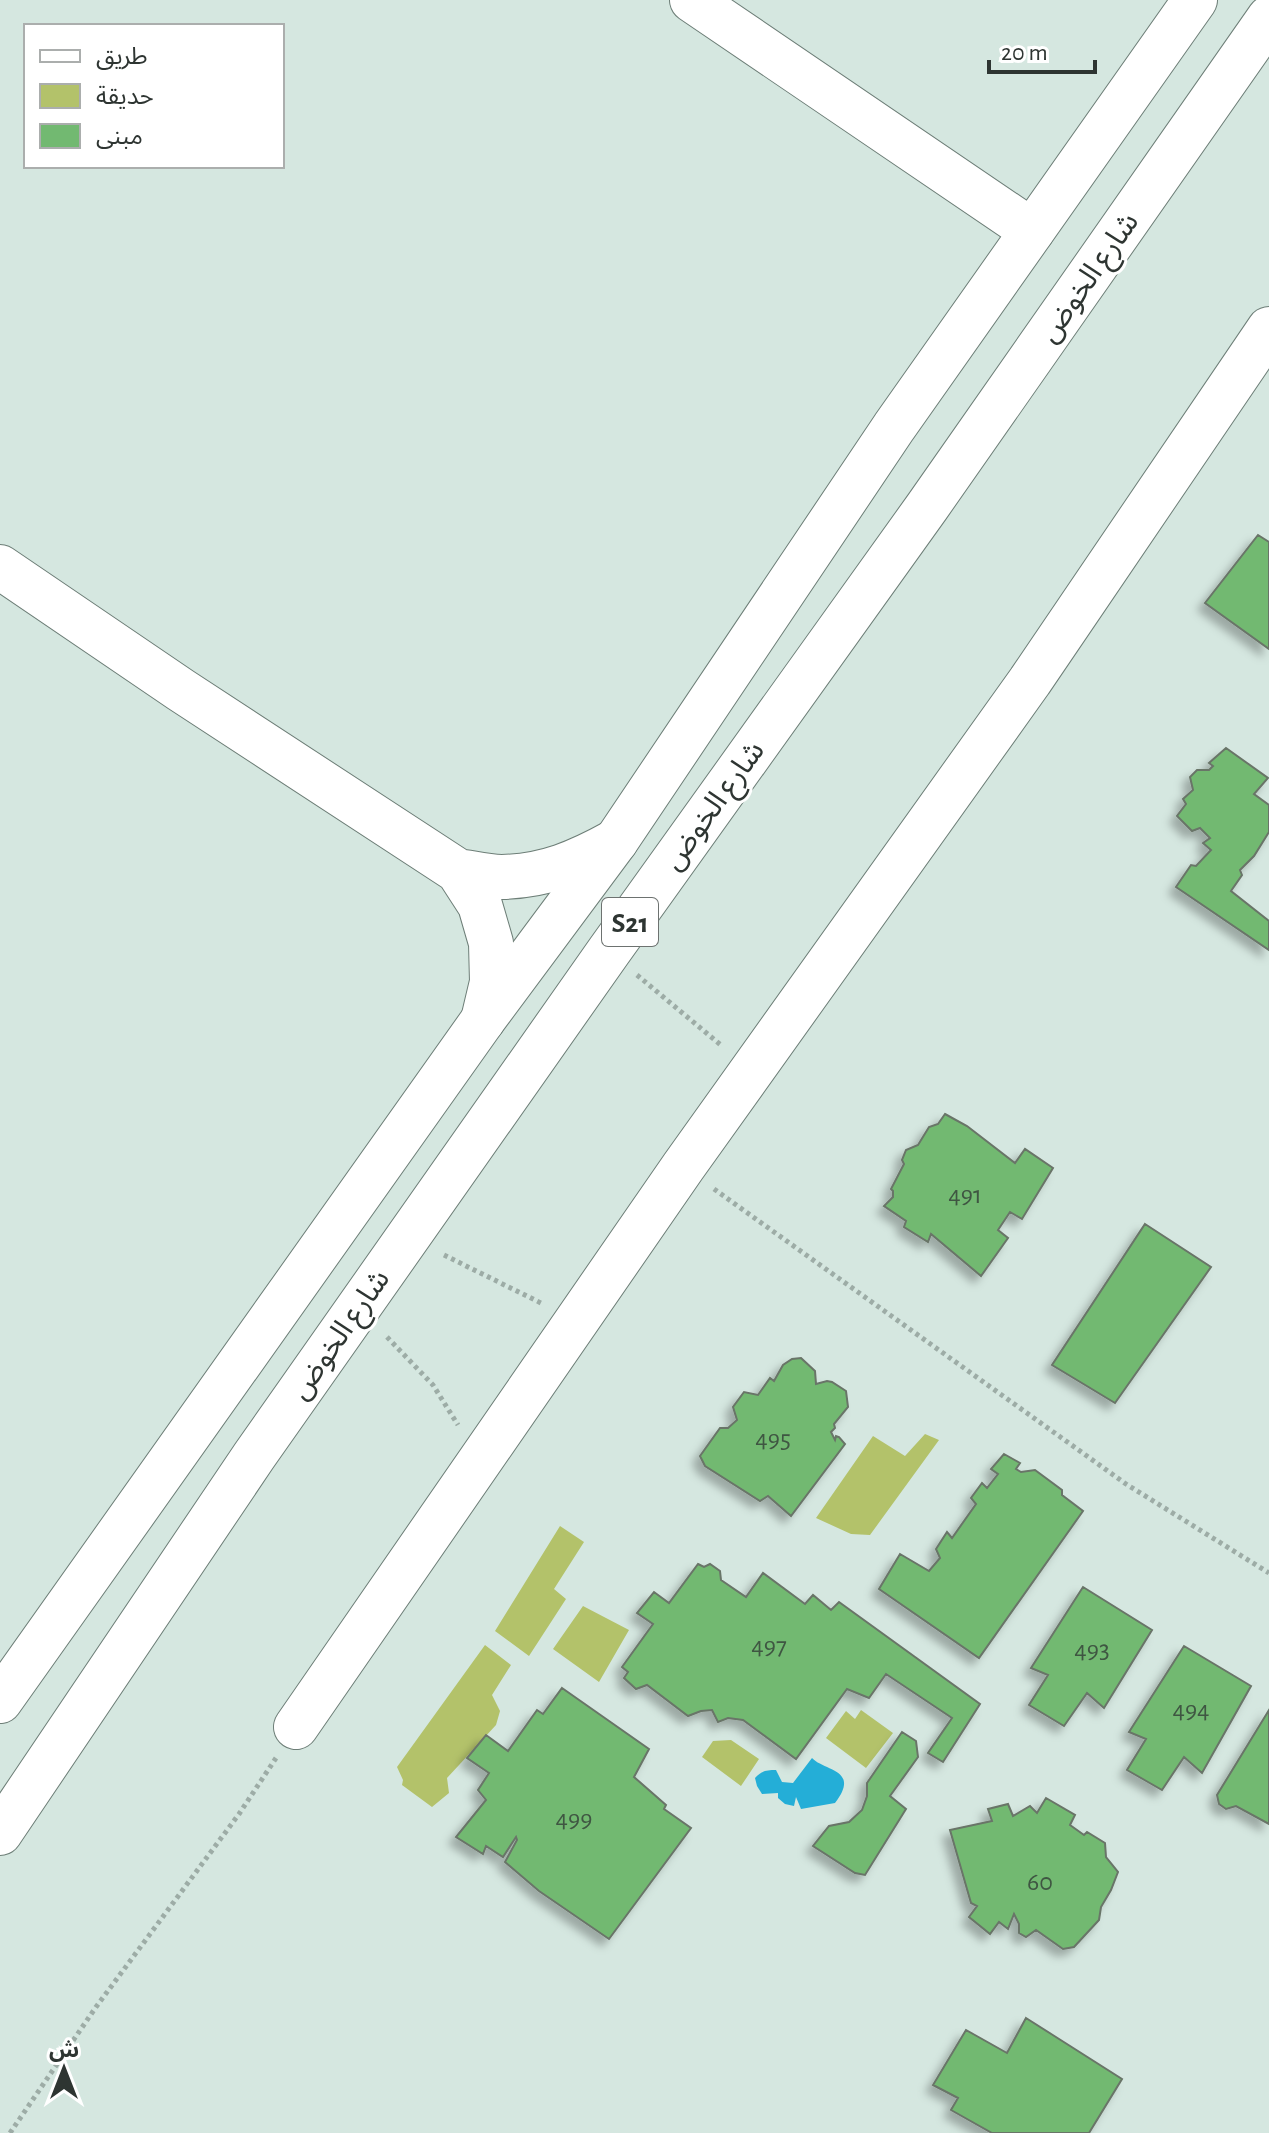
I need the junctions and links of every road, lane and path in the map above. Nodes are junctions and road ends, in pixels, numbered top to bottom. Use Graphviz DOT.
graph roads {
  1 [pos="692,0"];
  2 [pos="1195,0"];
  3 [pos="1269,18"];
  4 [pos="1032,231"];
  5 [pos="1269,329"];
  6 [pos="0,567"];
  7 [pos="616,841"];
  8 [pos="458,871"];
  9 [pos="609,951"];
  10 [pos="483,1020"];
  11 [pos="752,1071"];
  12 [pos="683,1167"];
  13 [pos="408,1237"];
  14 [pos="356,1309"];
  15 [pos="577,1321"];
  16 [pos="480,1461"];
  17 [pos="1269,1573"];
  18 [pos="0,1701"];
  19 [pos="296,1727"];
  20 [pos="0,1833"];
  21 [pos="10,2133"];
  1 -- 4 [label="main road"];
  2 -- 4 [label="main road, شارع الخوض / S21"];
  3 -- 9 [label="main road, شارع الخوض / S21"];
  4 -- 7 [label="main road, شارع الخوض / S21"];
  5 -- 11 [label="main road"];
  6 -- 8 [label="main road"];
  7 -- 8 [label="main road"];
  7 -- 10 [label="main road, شارع الخوض / S21"];
  8 -- 10 [label="main road"];
  9 -- 11 [label="path"];
  9 -- 13 [label="main road, شارع الخوض / S21"];
  10 -- 18 [label="main road, شارع الخوض / S21"];
  11 -- 12 [label="main road"];
  12 -- 15 [label="main road"];
  12 -- 17 [label="path"];
  13 -- 14 [label="main road, شارع الخوض / S21"];
  13 -- 15 [label="path"];
  14 -- 16 [label="path"];
  14 -- 20 [label="main road, شارع الخوض / S21"];
  15 -- 16 [label="main road"];
  16 -- 19 [label="main road"];
  19 -- 21 [label="path"];
}
